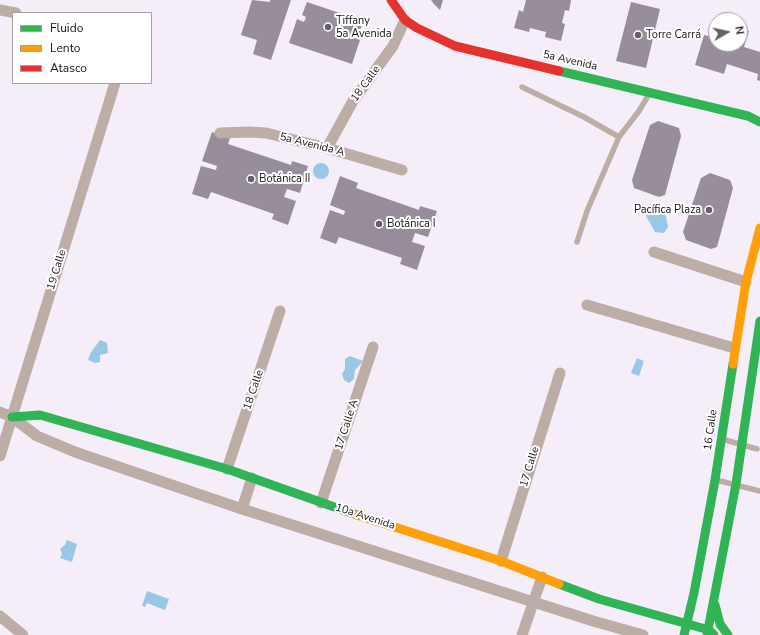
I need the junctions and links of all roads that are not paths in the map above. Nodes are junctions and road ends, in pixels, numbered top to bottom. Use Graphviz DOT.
graph roads {
  1 [pos="391,0"];
  2 [pos="0,10"];
  3 [pos="12,12"];
  4 [pos="405,20"];
  5 [pos="115,84"];
  6 [pos="522,87"];
  7 [pos="651,92"];
  8 [pos="759,122"];
  9 [pos="220,133"];
  10 [pos="619,137"];
  11 [pos="328,148"];
  12 [pos="402,170"];
  13 [pos="760,228"];
  14 [pos="577,242"];
  15 [pos="654,252"];
  16 [pos="746,282"];
  17 [pos="587,305"];
  18 [pos="280,311"];
  19 [pos="760,321"];
  20 [pos="373,347"];
  21 [pos="734,348"];
  22 [pos="560,373"];
  23 [pos="0,412"];
  24 [pos="12,417"];
  25 [pos="722,439"];
  26 [pos="742,444"];
  27 [pos="757,449"];
  28 [pos="0,456"];
  29 [pos="227,469"];
  30 [pos="252,478"];
  31 [pos="715,480"];
  32 [pos="736,484"];
  33 [pos="760,491"];
  34 [pos="321,503"];
  35 [pos="242,509"];
  36 [pos="501,561"];
  37 [pos="542,577"];
  38 [pos="714,597"];
  39 [pos="533,601"];
  40 [pos="0,616"];
  41 [pos="687,624"];
  42 [pos="710,633"];
  43 [pos="23,635"];
  44 [pos="522,635"];
  45 [pos="643,635"];
  46 [pos="684,635"];
  47 [pos="728,635"];
  1 -- 4 [label="street, 5a Avenida"];
  2 -- 3 [label="street"];
  4 -- 7 [label="street, 5a Avenida"];
  4 -- 11 [label="street, 18 Calle"];
  5 -- 24 [label="street, 19 Calle"];
  6 -- 10 [label="lane"];
  7 -- 8 [label="street, 5a Avenida"];
  7 -- 10 [label="lane"];
  9 -- 11 [label="street, 5a Avenida A"];
  10 -- 14 [label="lane"];
  11 -- 12 [label="street, 5a Avenida A"];
  13 -- 16 [label="street, 16 Calle"];
  15 -- 16 [label="street"];
  16 -- 21 [label="street, 16 Calle"];
  17 -- 21 [label="street"];
  18 -- 29 [label="street, 18 Calle"];
  19 -- 26 [label="street"];
  20 -- 34 [label="street, 17 Calle A"];
  21 -- 25 [label="street, 16 Calle"];
  22 -- 36 [label="street, 17 Calle"];
  23 -- 24 [label="street, 10a Avenida"];
  24 -- 28 [label="street, 19 Calle"];
  24 -- 29 [label="street, 10a Avenida"];
  24 -- 35 [label="street, 10a Avenida"];
  25 -- 26 [label="lane"];
  25 -- 31 [label="street, 16 Calle"];
  26 -- 27 [label="lane"];
  26 -- 32 [label="street"];
  29 -- 30 [label="street, 10a Avenida"];
  30 -- 34 [label="street, 10a Avenida"];
  30 -- 35 [label="street"];
  31 -- 32 [label="lane"];
  31 -- 41 [label="street, 16 Calle"];
  32 -- 33 [label="lane"];
  32 -- 38 [label="street"];
  34 -- 36 [label="street, 10a Avenida"];
  35 -- 39 [label="street, 10a Avenida"];
  36 -- 37 [label="street, 10a Avenida"];
  37 -- 39 [label="street"];
  37 -- 41 [label="street, 10a Avenida"];
  38 -- 42 [label="street"];
  38 -- 47 [label="street"];
  39 -- 44 [label="street"];
  39 -- 45 [label="street, 10a Avenida"];
  40 -- 43 [label="street"];
  41 -- 42 [label="street, 10a Avenida"];
  41 -- 46 [label="street, 16 Calle"];
}
